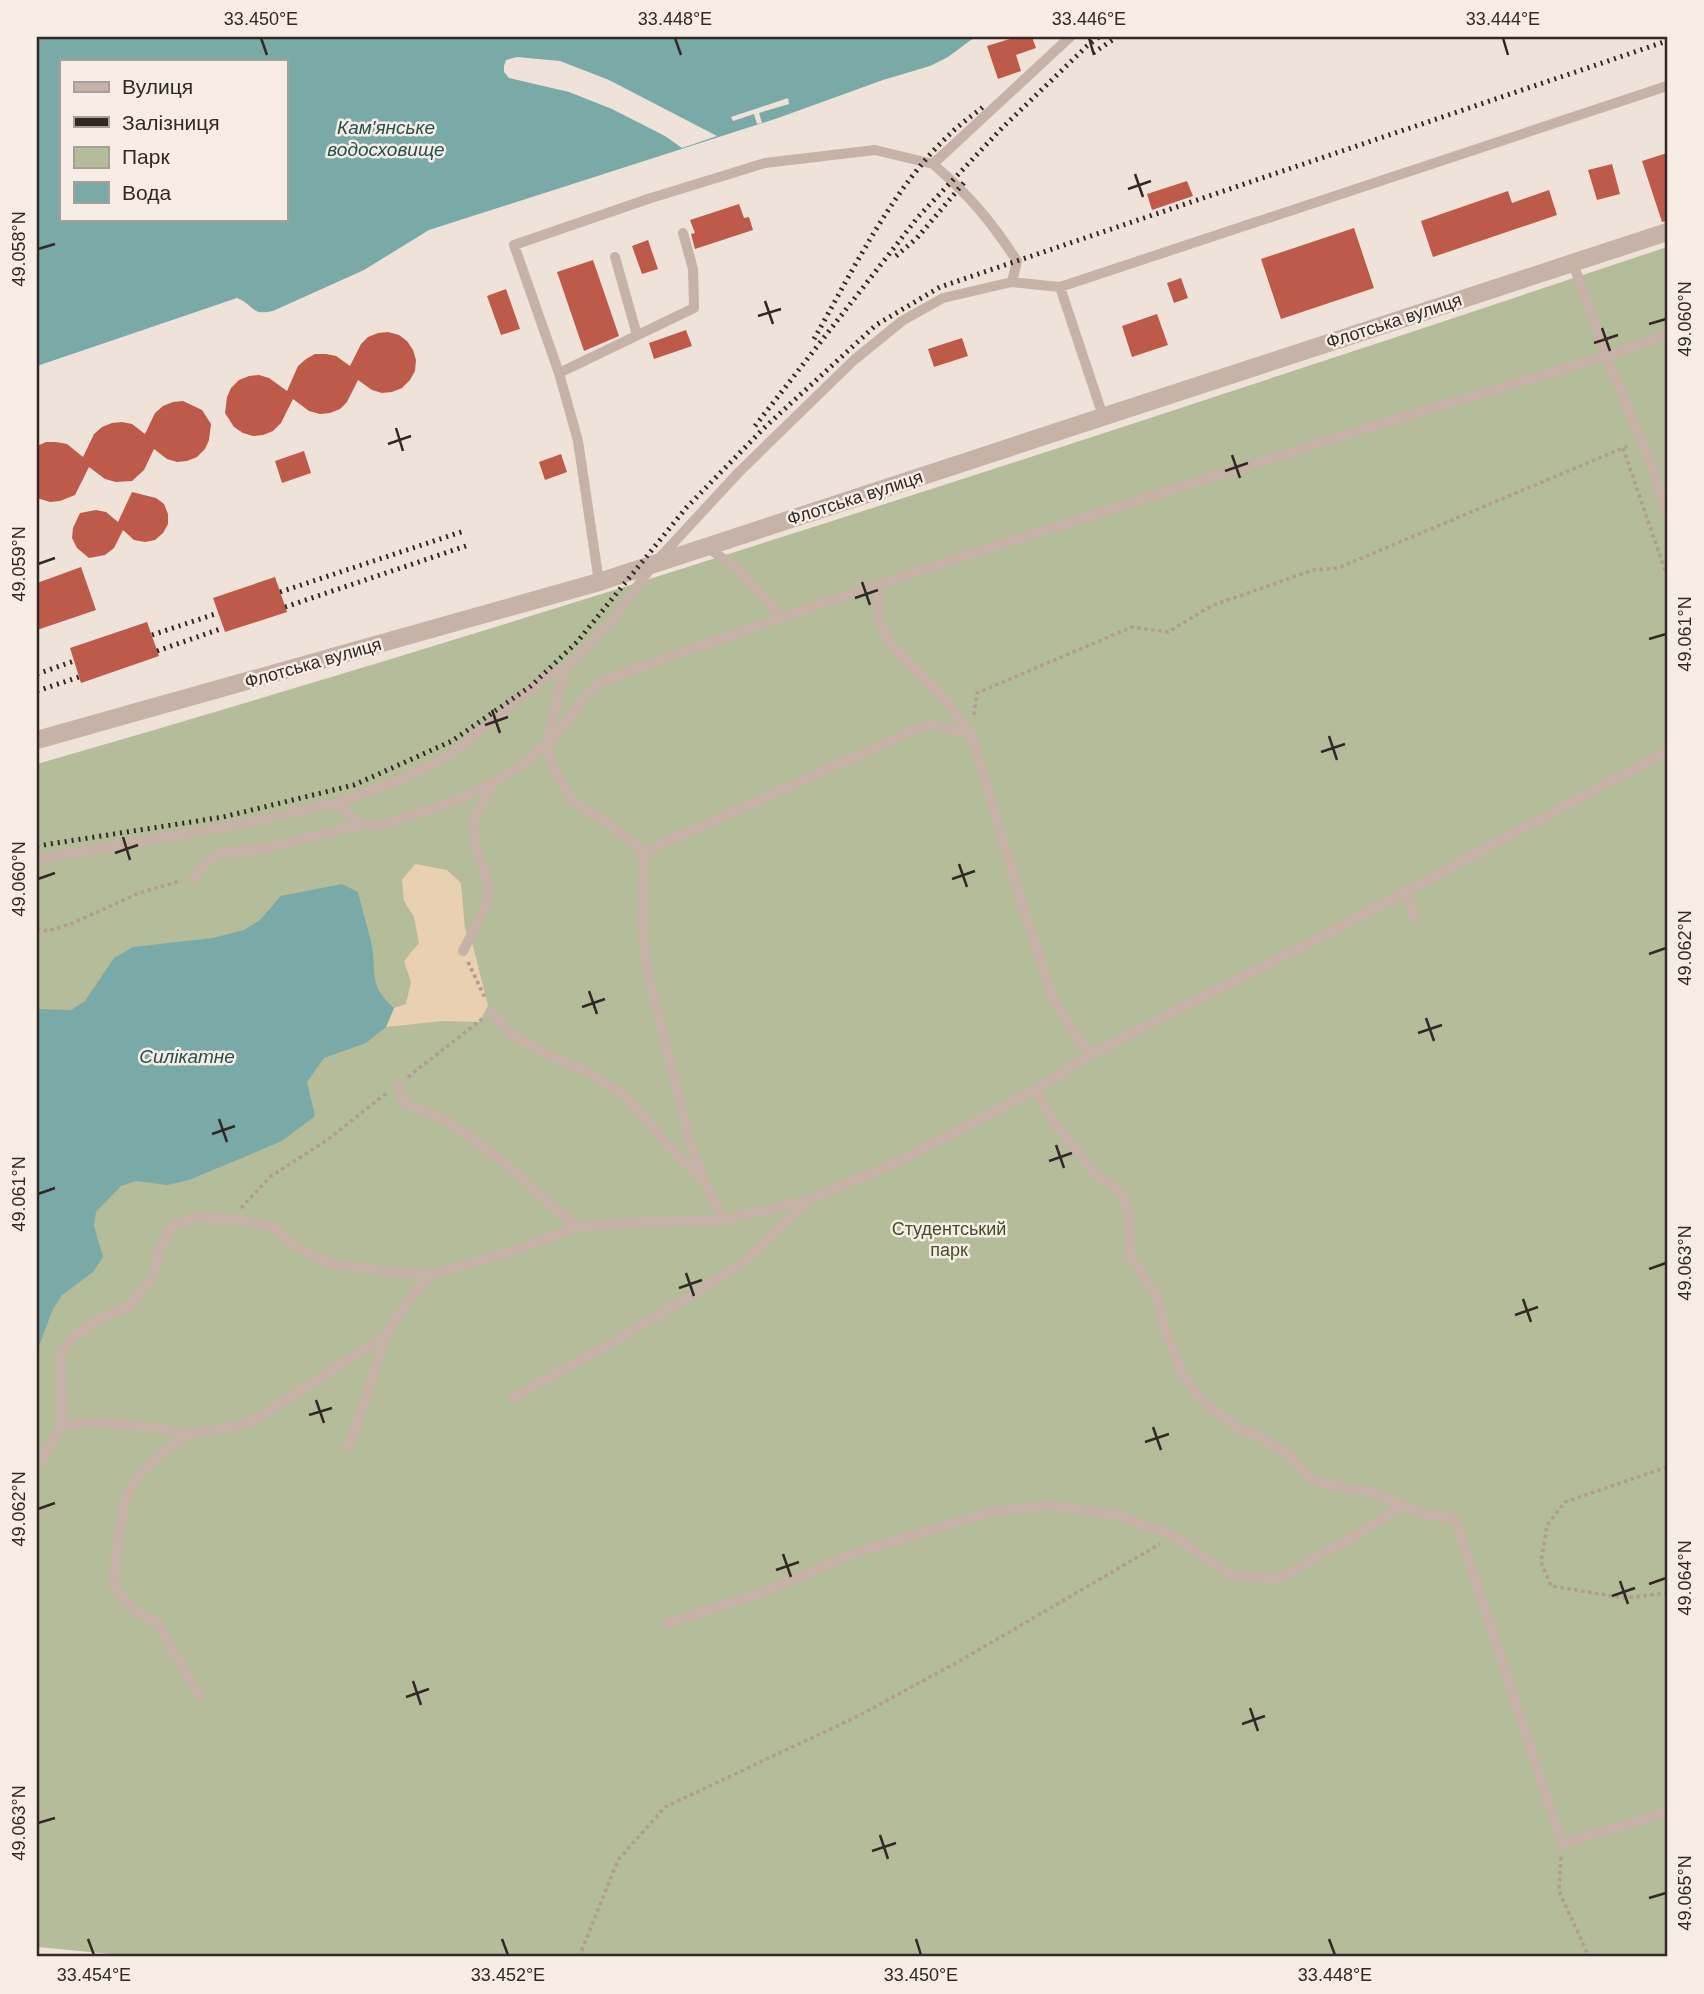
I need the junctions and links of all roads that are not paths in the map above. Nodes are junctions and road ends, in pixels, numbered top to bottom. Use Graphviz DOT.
graph roads {
  1 [pos="1070,37"];
  2 [pos="1667,86"];
  3 [pos="933,164"];
  4 [pos="1667,232"];
  5 [pos="683,233"];
  6 [pos="615,257"];
  7 [pos="1573,263"];
  8 [pos="1012,282"];
  9 [pos="1060,287"];
  10 [pos="637,335"];
  11 [pos="1667,335"];
  12 [pos="1606,356"];
  13 [pos="559,373"];
  14 [pos="1103,415"];
  15 [pos="1667,513"];
  16 [pos="706,547"];
  17 [pos="653,565"];
  18 [pos="599,582"];
  19 [pos="877,586"];
  20 [pos="782,618"];
  21 [pos="565,669"];
  22 [pos="971,734"];
  23 [pos="37,740"];
  24 [pos="547,743"];
  25 [pos="1667,751"];
  26 [pos="495,782"];
  27 [pos="338,802"];
  28 [pos="364,824"];
  29 [pos="644,852"];
  30 [pos="37,859"];
  31 [pos="193,879"];
  32 [pos="1406,890"];
  33 [pos="1413,917"];
  34 [pos="463,951"];
  35 [pos="491,1012"];
  36 [pos="1090,1055"];
  37 [pos="398,1084"];
  38 [pos="1035,1090"];
  39 [pos="706,1184"];
  40 [pos="808,1200"];
  41 [pos="724,1220"];
  42 [pos="576,1227"];
  43 [pos="430,1275"];
  44 [pos="385,1336"];
  45 [pos="512,1398"];
  46 [pos="62,1425"];
  47 [pos="188,1434"];
  48 [pos="348,1448"];
  49 [pos="37,1464"];
  50 [pos="1402,1506"];
  51 [pos="667,1623"];
  52 [pos="200,1696"];
  53 [pos="1667,1812"];
  1 -- 3 [label="lane"];
  2 -- 9 [label="lane"];
  3 -- 8 [label="lane"];
  3 -- 13 [label="lane"];
  4 -- 7 [label="street, Флотська вулиця"];
  5 -- 10 [label="lane"];
  6 -- 10 [label="lane"];
  7 -- 12 [label="lane"];
  7 -- 14 [label="street, Флотська вулиця"];
  8 -- 9 [label="lane"];
  8 -- 17 [label="lane"];
  9 -- 14 [label="lane"];
  10 -- 13 [label="lane"];
  11 -- 12 [label="lane"];
  12 -- 15 [label="lane"];
  12 -- 19 [label="lane"];
  13 -- 18 [label="lane"];
  14 -- 16 [label="street, Флотська вулиця"];
  16 -- 17 [label="street, Флотська вулиця"];
  16 -- 20 [label="lane"];
  17 -- 18 [label="street, Флотська вулиця"];
  17 -- 21 [label="lane"];
  18 -- 23 [label="street, Флотська вулиця"];
  19 -- 20 [label="lane"];
  19 -- 22 [label="lane"];
  20 -- 24 [label="lane"];
  21 -- 24 [label="lane"];
  21 -- 27 [label="lane"];
  22 -- 29 [label="lane"];
  22 -- 36 [label="lane"];
  24 -- 26 [label="lane"];
  24 -- 29 [label="lane"];
  25 -- 32 [label="lane"];
  26 -- 28 [label="lane"];
  26 -- 34 [label="lane"];
  27 -- 28 [label="lane"];
  27 -- 30 [label="lane"];
  28 -- 31 [label="lane"];
  29 -- 39 [label="lane"];
  32 -- 33 [label="lane"];
  32 -- 36 [label="lane"];
  35 -- 39 [label="lane"];
  36 -- 38 [label="lane"];
  37 -- 42 [label="lane"];
  38 -- 40 [label="lane"];
  38 -- 50 [label="lane"];
  39 -- 41 [label="lane"];
  40 -- 41 [label="lane"];
  40 -- 45 [label="lane"];
  41 -- 42 [label="lane"];
  42 -- 43 [label="lane"];
  43 -- 44 [label="lane"];
  43 -- 46 [label="lane"];
  44 -- 47 [label="lane"];
  44 -- 48 [label="lane"];
  46 -- 47 [label="lane"];
  46 -- 49 [label="lane"];
  47 -- 52 [label="lane"];
  50 -- 51 [label="lane"];
  50 -- 53 [label="lane"];
}
